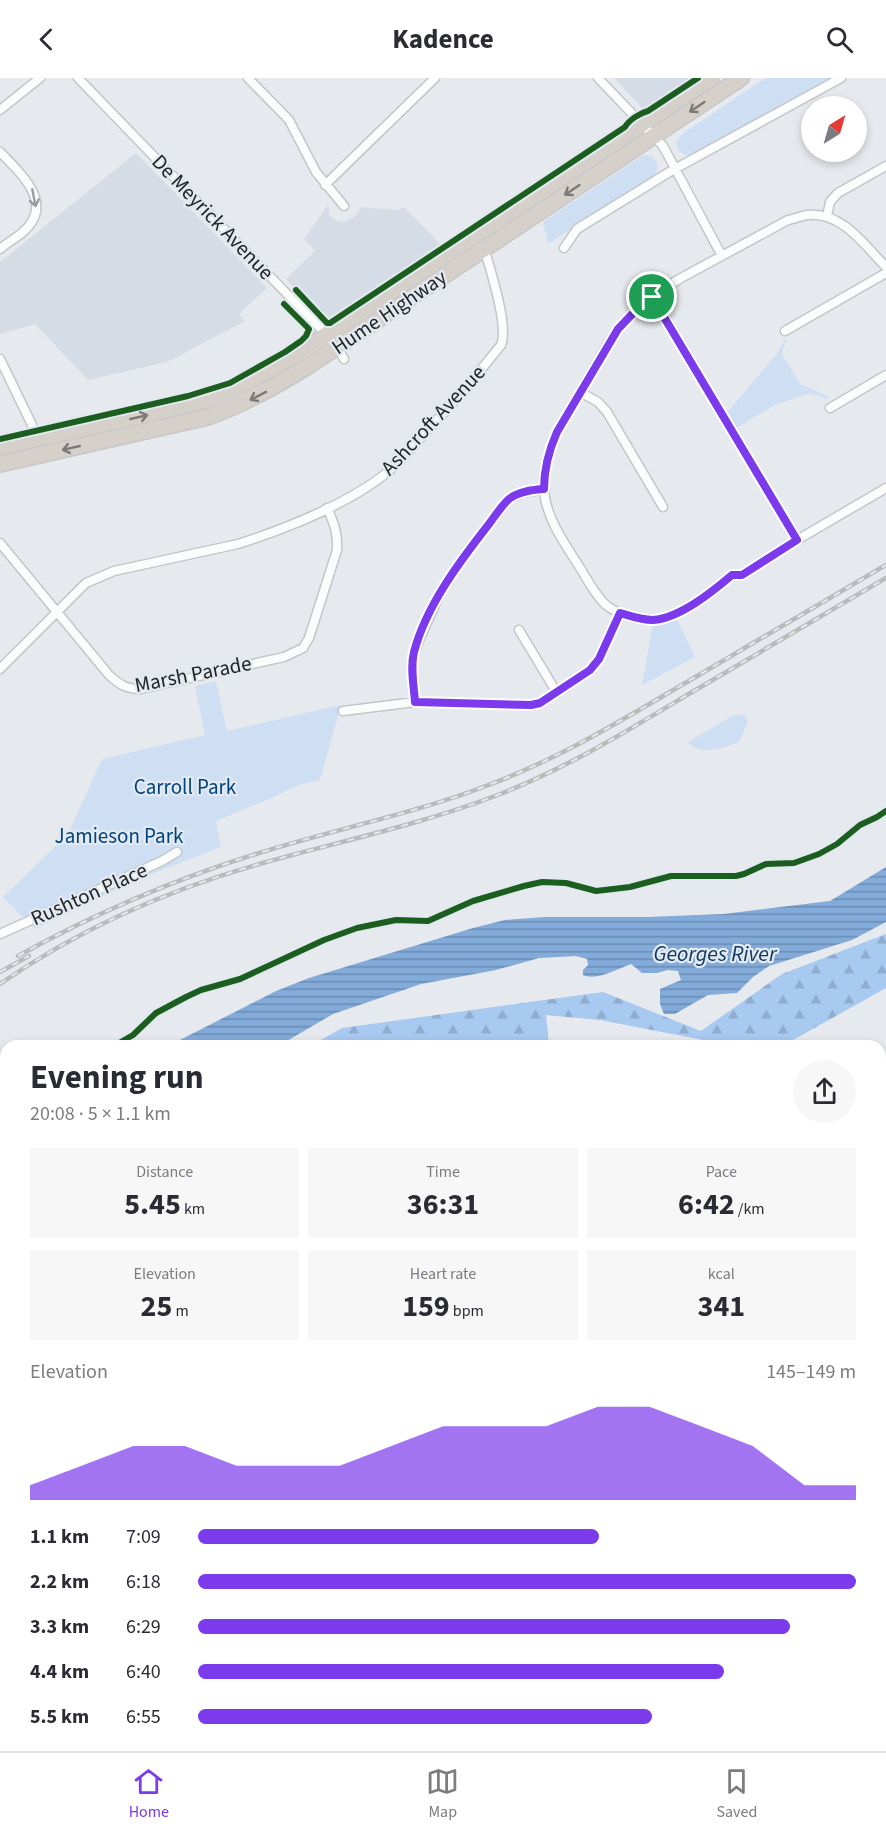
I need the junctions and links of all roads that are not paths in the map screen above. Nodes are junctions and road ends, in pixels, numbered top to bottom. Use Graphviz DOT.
graph roads {
  1 [pos="40,78"];
  2 [pos="78,78"];
  3 [pos="248,78"];
  4 [pos="598,78"];
  5 [pos="711,78"];
  6 [pos="741,78"];
  7 [pos="841,78"];
  8 [pos="430,80"];
  9 [pos="0,110"];
  10 [pos="642,123"];
  11 [pos="655,136"];
  12 [pos="0,152"];
  13 [pos="886,166"];
  14 [pos="676,168"];
  15 [pos="325,185"];
  16 [pos="344,206"];
  17 [pos="827,216"];
  18 [pos="475,235"];
  19 [pos="484,248"];
  20 [pos="564,248"];
  21 [pos="0,249"];
  22 [pos="722,256"];
  23 [pos="886,267"];
  24 [pos="886,273"];
  25 [pos="652,297"];
  26 [pos="785,331"];
  27 [pos="326,335"];
  28 [pos="341,353"];
  29 [pos="0,359"];
  30 [pos="886,375"];
  31 [pos="580,392"];
  32 [pos="831,408"];
  33 [pos="32,425"];
  34 [pos="0,447"];
  35 [pos="0,464"];
  36 [pos="886,488"];
  37 [pos="544,489"];
  38 [pos="663,507"];
  39 [pos="327,508"];
  40 [pos="797,540"];
  41 [pos="0,543"];
  42 [pos="57,612"];
  43 [pos="620,613"];
  44 [pos="519,630"];
  45 [pos="0,669"];
  46 [pos="557,693"];
  47 [pos="415,702"];
  48 [pos="343,711"];
  49 [pos="177,852"];
  50 [pos="0,934"];
  1 -- 9 [label="street"];
  2 -- 27 [label="street, De Meyrick Avenue"];
  3 -- 15 [label="street"];
  4 -- 10 [label="street"];
  5 -- 10 [label="highway, Hume Highway"];
  6 -- 11 [label="highway, Hume Highway, one-way"];
  7 -- 14 [label="street"];
  8 -- 15 [label="street"];
  10 -- 11 [label="street"];
  10 -- 18 [label="highway, Hume Highway"];
  11 -- 14 [label="street"];
  11 -- 19 [label="highway, Hume Highway, one-way"];
  12 -- 21 [label="street, one-way"];
  13 -- 17 [label="street"];
  14 -- 20 [label="street"];
  14 -- 22 [label="street"];
  15 -- 16 [label="street"];
  17 -- 22 [label="street"];
  17 -- 23 [label="street"];
  18 -- 19 [label="street, Ashcroft Avenue"];
  18 -- 27 [label="highway, Hume Highway"];
  19 -- 28 [label="highway, Hume Highway"];
  19 -- 39 [label="street, Ashcroft Avenue"];
  22 -- 25 [label="street"];
  24 -- 26 [label="street"];
  25 -- 31 [label="street"];
  25 -- 40 [label="street"];
  27 -- 28 [label="street, De Meyrick Avenue"];
  34 -- 27 [label="highway, Hume Highway, one-way"];
  28 -- 35 [label="highway, Hume Highway, one-way"];
  29 -- 33 [label="street"];
  30 -- 32 [label="street"];
  31 -- 37 [label="street"];
  31 -- 38 [label="street"];
  36 -- 40 [label="street"];
  37 -- 43 [label="street"];
  37 -- 47 [label="street"];
  39 -- 42 [label="street, Ashcroft Avenue"];
  39 -- 42 [label="street, Marsh Parade"];
  40 -- 43 [label="street"];
  41 -- 42 [label="street, Marsh Parade"];
  42 -- 45 [label="street, Ashcroft Avenue"];
  43 -- 46 [label="street"];
  44 -- 46 [label="street"];
  46 -- 47 [label="street"];
  47 -- 48 [label="street"];
  49 -- 50 [label="street, Rushton Place"];
}
